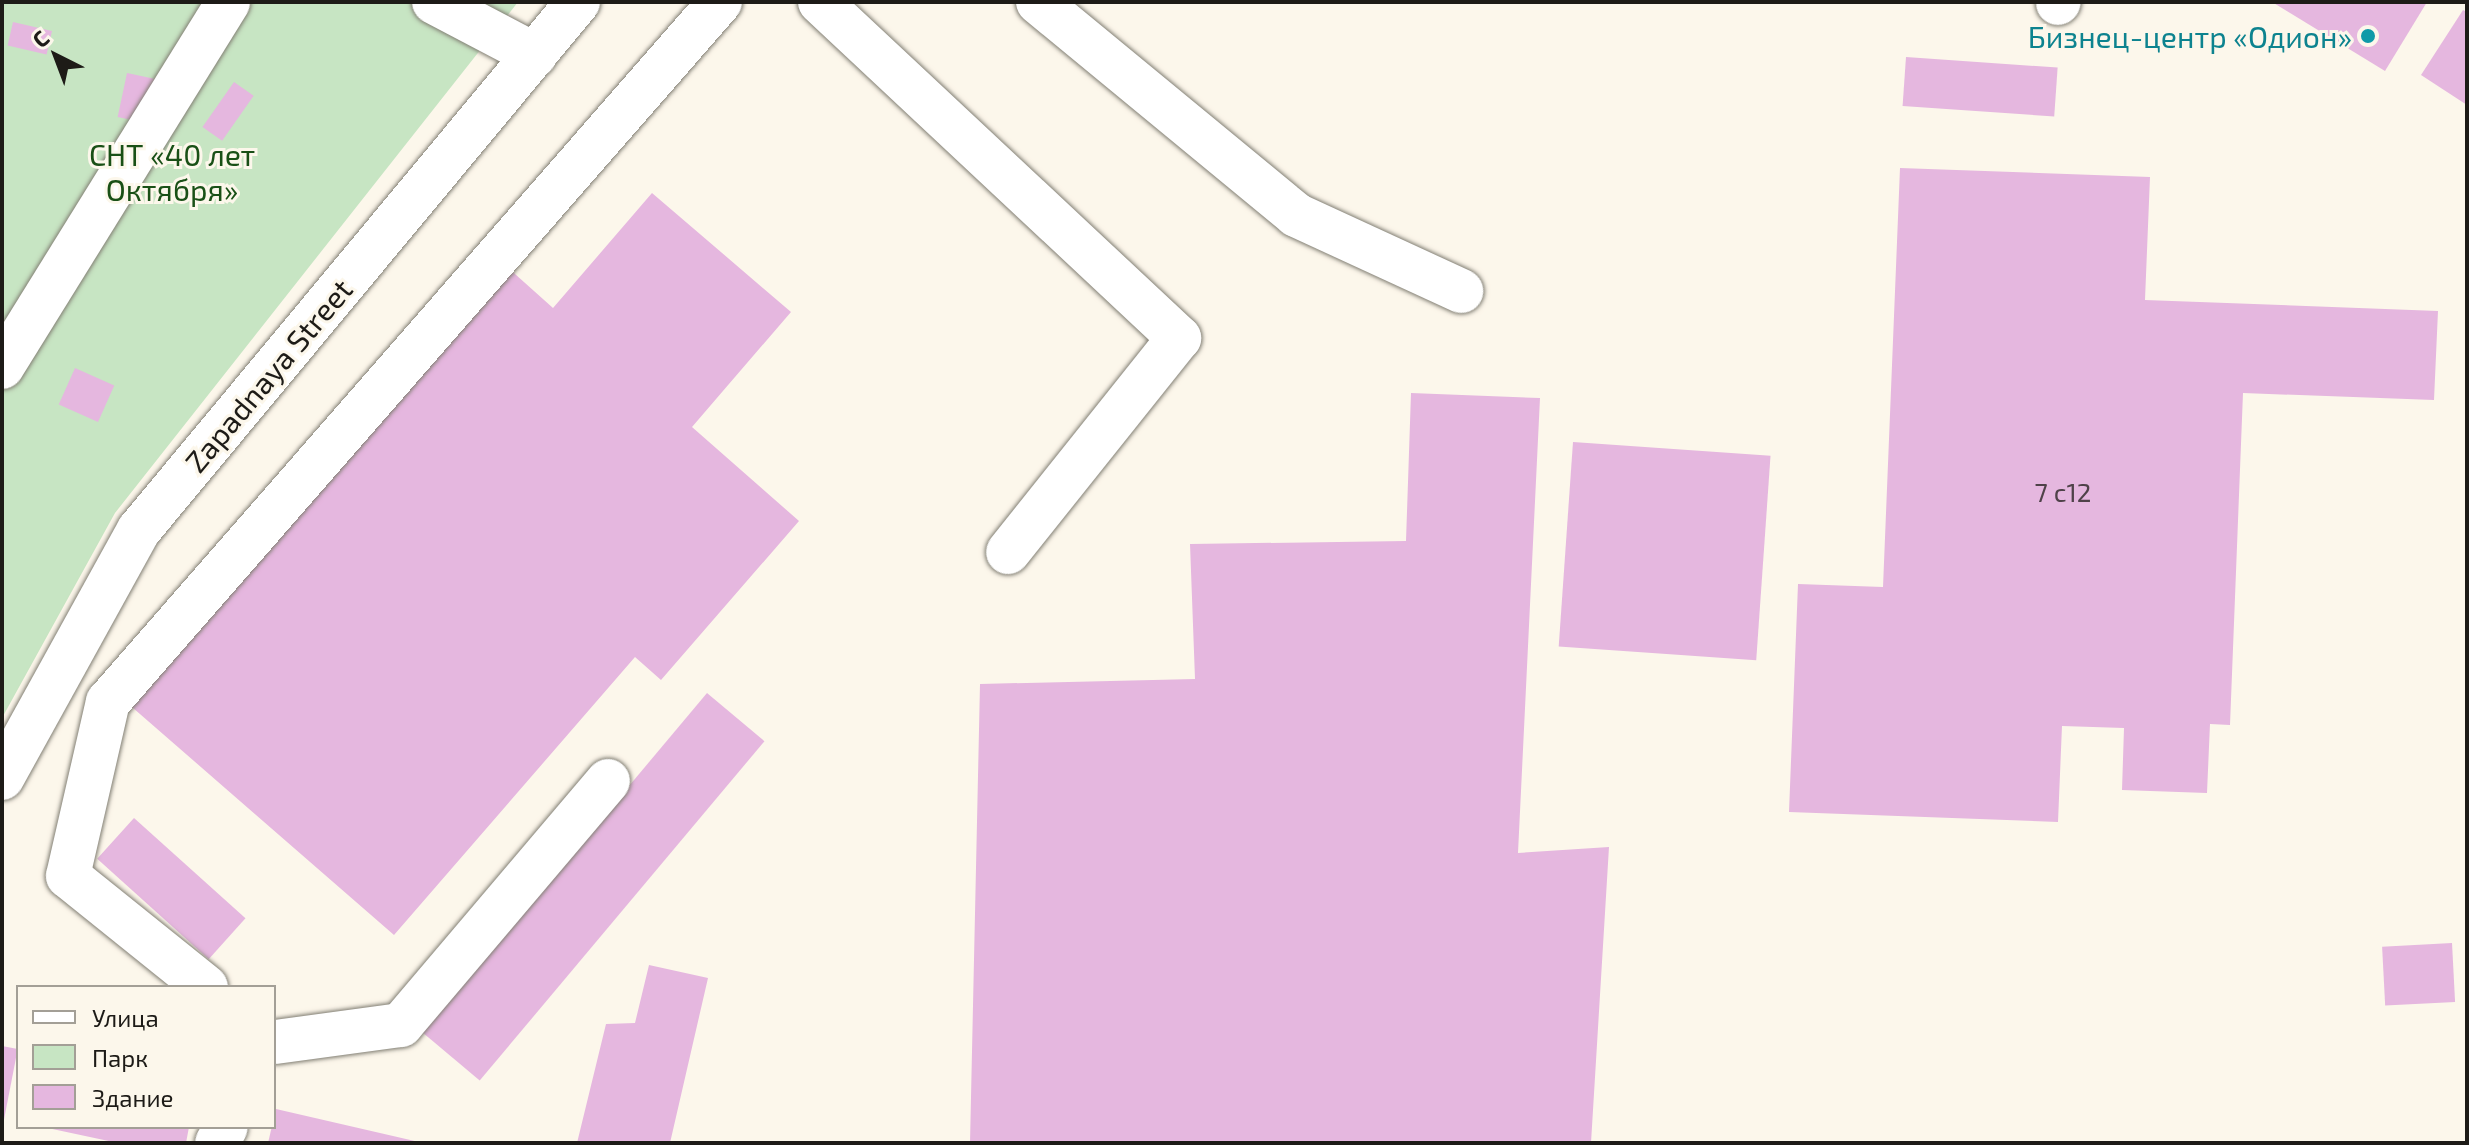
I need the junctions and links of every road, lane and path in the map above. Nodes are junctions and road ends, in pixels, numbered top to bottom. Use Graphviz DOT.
graph roads {
  1 [pos="228,2"];
  2 [pos="434,2"];
  3 [pos="578,2"];
  4 [pos="720,2"];
  5 [pos="820,2"];
  6 [pos="1038,2"];
  7 [pos="535,55"];
  8 [pos="1461,291"];
  9 [pos="2,367"];
  10 [pos="1008,552"];
  11 [pos="2,778"];
  12 [pos="608,781"];
  13 [pos="204,985"];
  14 [pos="276,1042"];
  1 -- 9 [label="street"];
  2 -- 7 [label="street"];
  3 -- 7 [label="street, Zapadnaya Street"];
  4 -- 13 [label="street"];
  5 -- 10 [label="street"];
  6 -- 8 [label="street"];
  7 -- 11 [label="street, Zapadnaya Street"];
  12 -- 14 [label="street"];
}
